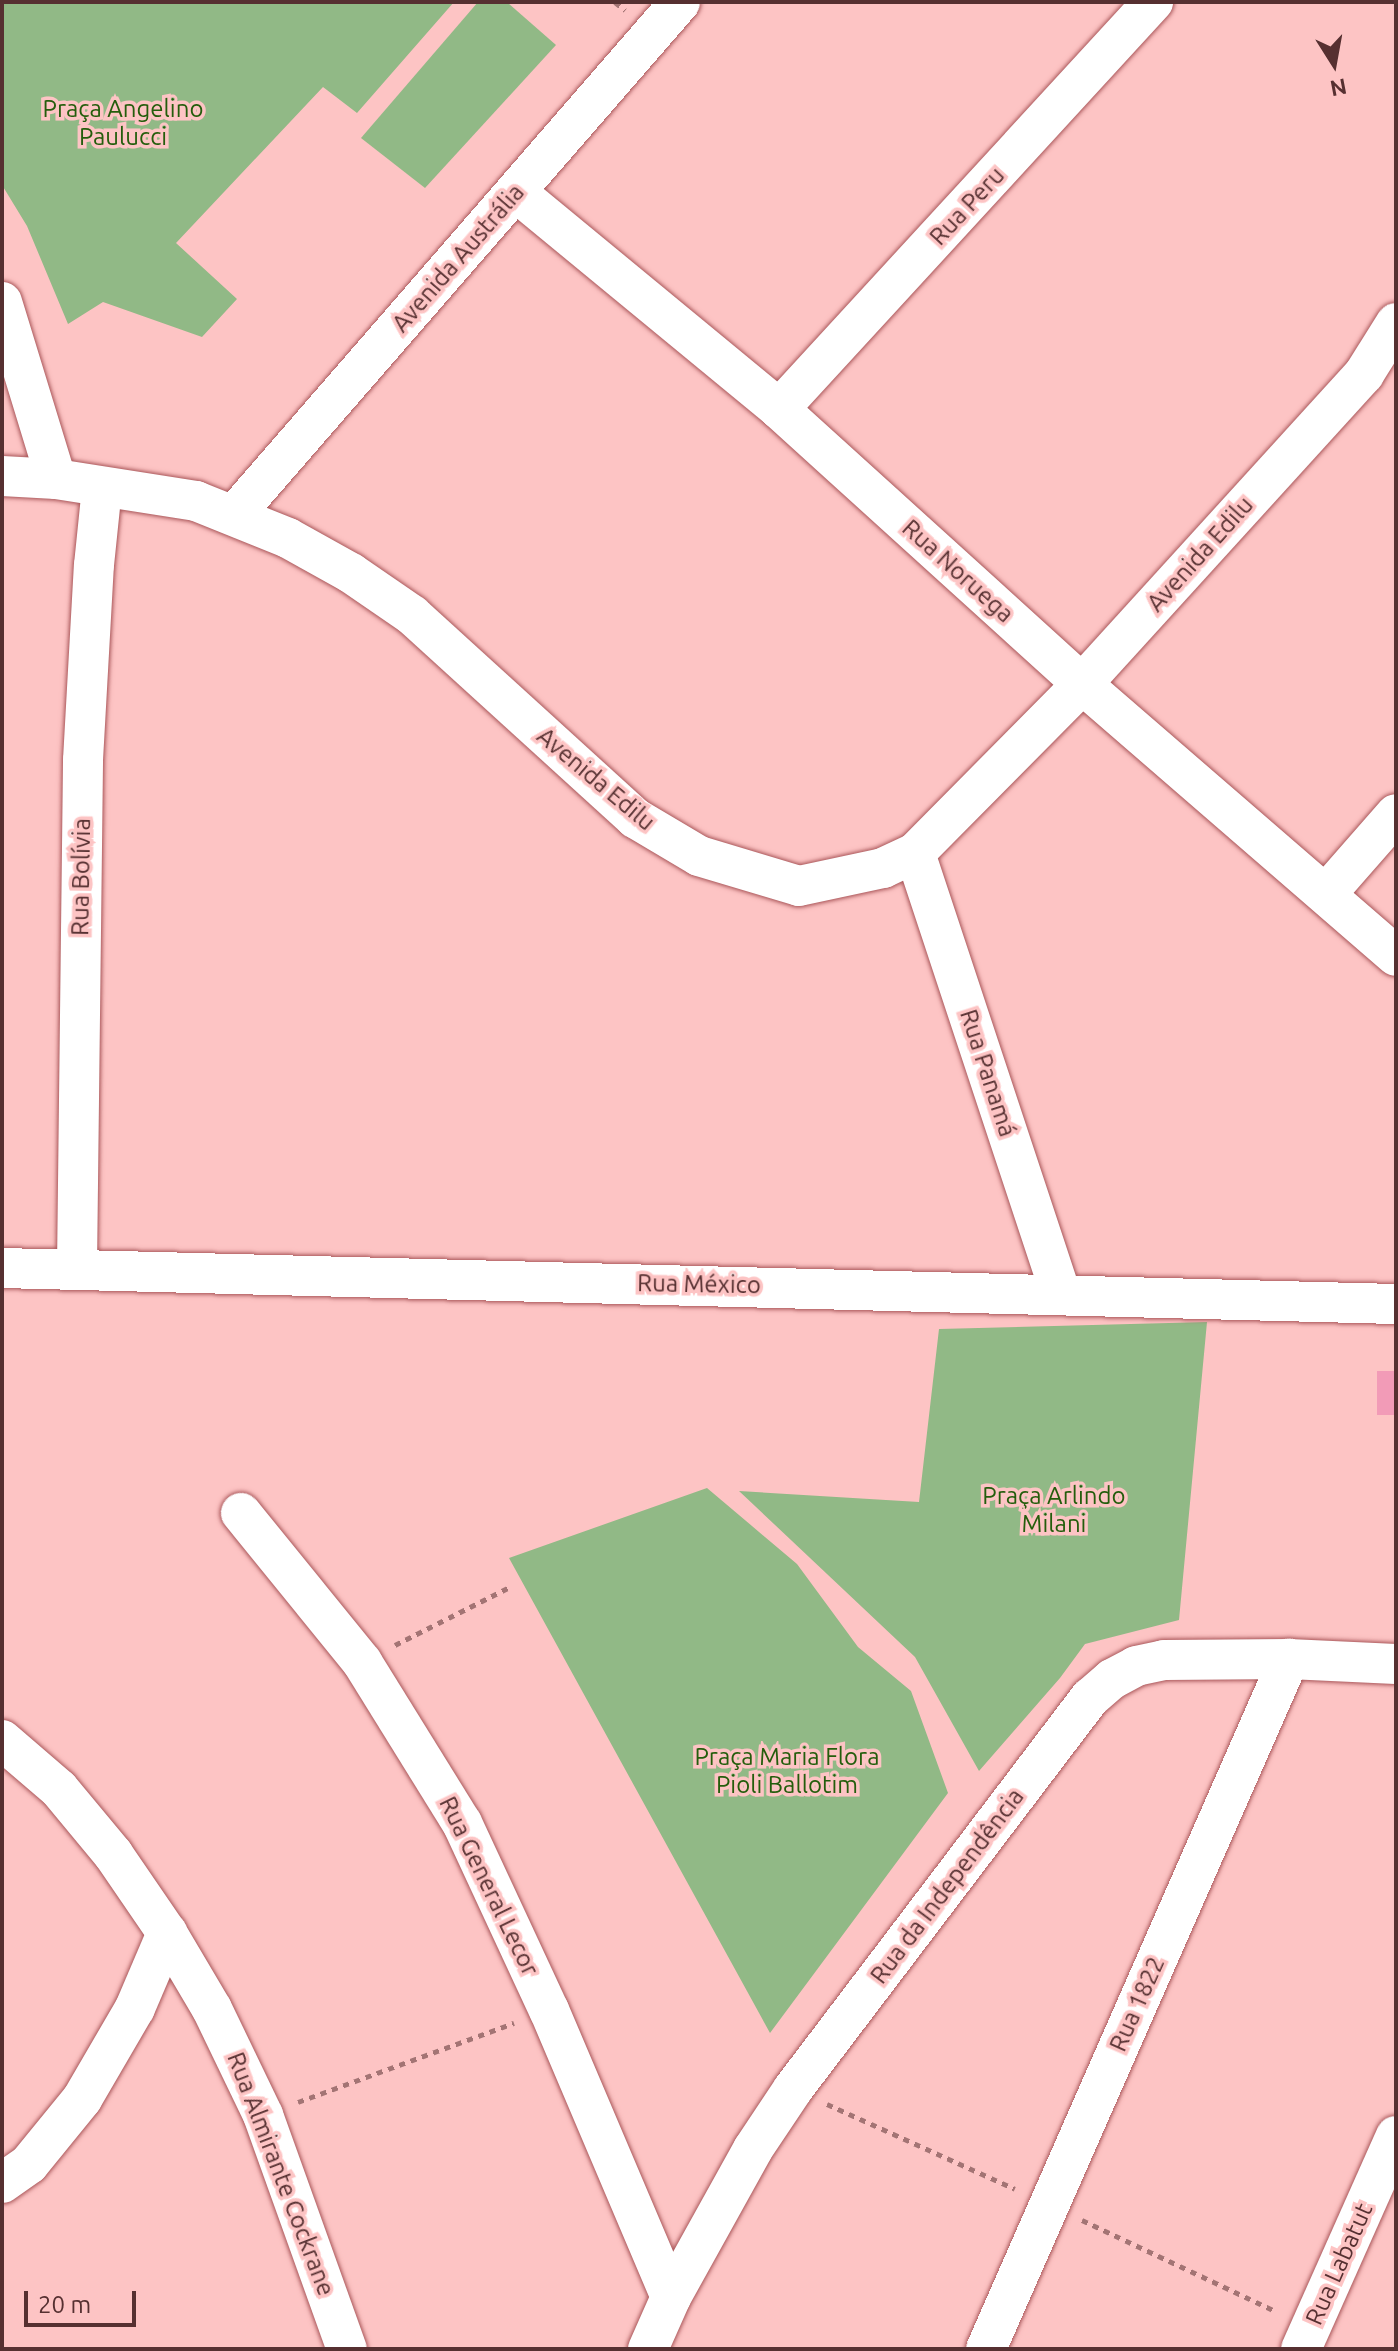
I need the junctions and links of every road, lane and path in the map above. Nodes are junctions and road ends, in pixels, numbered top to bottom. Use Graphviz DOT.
graph roads {
  1 [pos="680,2"];
  2 [pos="1153,2"];
  3 [pos="516,192"];
  4 [pos="2,302"];
  5 [pos="1396,323"];
  6 [pos="779,409"];
  7 [pos="2,476"];
  8 [pos="56,479"];
  9 [pos="102,487"];
  10 [pos="235,514"];
  11 [pos="1082,684"];
  12 [pos="1396,814"];
  13 [pos="915,853"];
  14 [pos="1326,894"];
  15 [pos="1396,956"];
  16 [pos="2,1268"];
  17 [pos="77,1268"];
  18 [pos="1061,1294"];
  19 [pos="1396,1304"];
  20 [pos="241,1513"];
  21 [pos="512,1586"];
  22 [pos="1289,1659"];
  23 [pos="362,1662"];
  24 [pos="1396,1664"];
  25 [pos="2,1740"];
  26 [pos="167,1933"];
  27 [pos="549,2010"];
  28 [pos="263,2115"];
  29 [pos="1396,2136"];
  30 [pos="2,2183"];
  31 [pos="671,2297"];
  32 [pos="347,2349"];
  33 [pos="648,2349"];
  34 [pos="986,2349"];
  35 [pos="1301,2349"];
  1 -- 3 [label="street, Avenida Austrália"];
  2 -- 6 [label="street, Rua Peru"];
  3 -- 6 [label="street, Rua Noruega"];
  3 -- 10 [label="street, Avenida Austrália"];
  4 -- 8 [label="street"];
  5 -- 11 [label="street, Avenida Edilu"];
  6 -- 11 [label="street, Rua Noruega"];
  7 -- 8 [label="street, Avenida Edilu"];
  8 -- 9 [label="street, Avenida Edilu"];
  9 -- 10 [label="street, Avenida Edilu"];
  9 -- 17 [label="street, Rua Bolívia"];
  10 -- 13 [label="street, Avenida Edilu"];
  11 -- 13 [label="street, Avenida Edilu"];
  11 -- 14 [label="street, Rua Noruega"];
  12 -- 14 [label="street"];
  13 -- 18 [label="street, Rua Panamá"];
  14 -- 15 [label="street, Rua Noruega"];
  16 -- 17 [label="street, Rua México"];
  17 -- 18 [label="street, Rua México"];
  18 -- 19 [label="street, Rua México"];
  20 -- 23 [label="street, Rua General Lecor"];
  21 -- 23 [label="path"];
  22 -- 24 [label="street, Rua da Independência"];
  22 -- 31 [label="street, Rua da Independência"];
  22 -- 34 [label="street, Rua 1822"];
  23 -- 27 [label="street, Rua General Lecor"];
  25 -- 26 [label="street, Rua Almirante Cockrane"];
  26 -- 28 [label="street, Rua Almirante Cockrane"];
  26 -- 30 [label="street"];
  27 -- 28 [label="path"];
  27 -- 31 [label="street, Rua General Lecor"];
  28 -- 32 [label="street, Rua Almirante Cockrane"];
  29 -- 35 [label="street, Rua Labatut"];
  31 -- 33 [label="street, Rua da Independência"];
}
